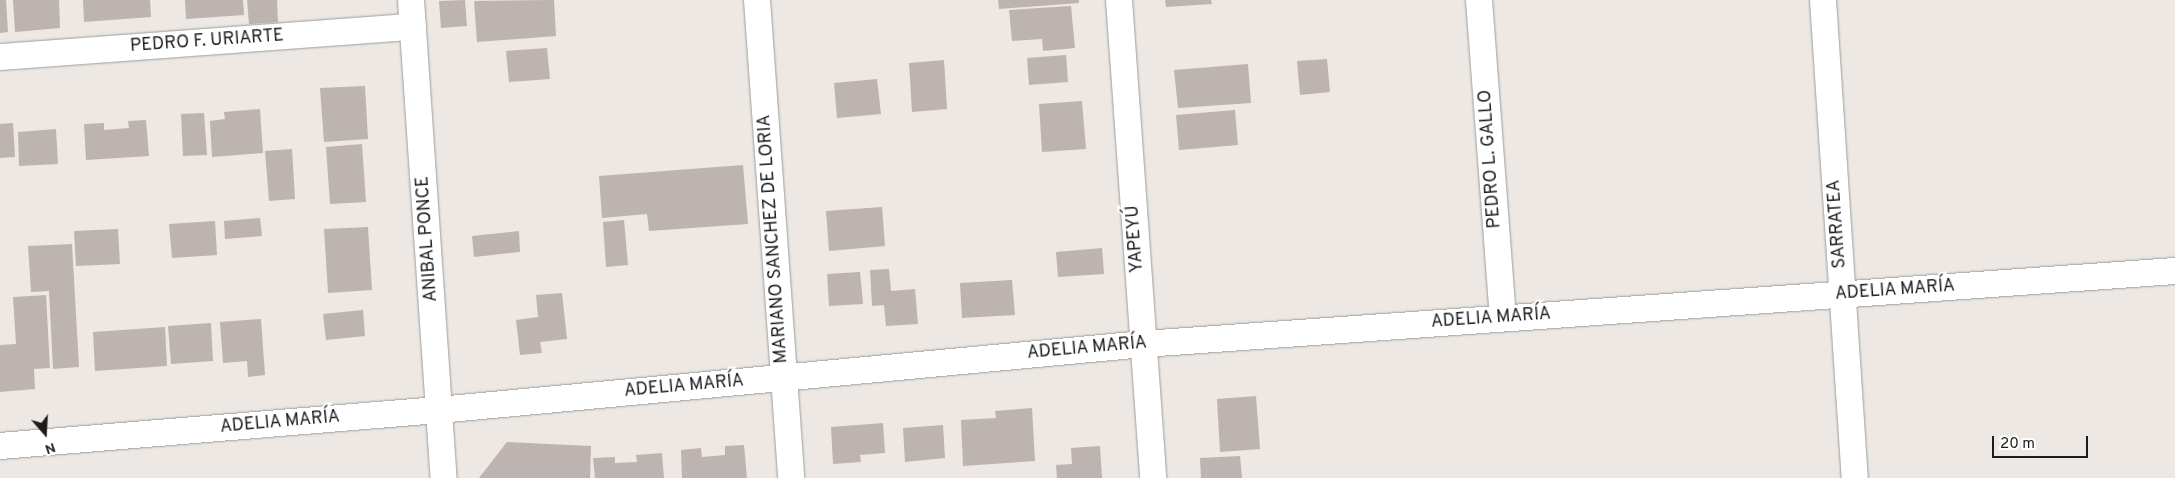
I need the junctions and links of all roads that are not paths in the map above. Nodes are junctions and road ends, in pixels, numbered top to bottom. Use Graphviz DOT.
graph roads {
  1 [pos="411,0"];
  2 [pos="757,0"];
  3 [pos="1119,0"];
  4 [pos="1479,0"];
  5 [pos="1823,0"];
  6 [pos="413,27"];
  7 [pos="0,57"];
  8 [pos="2175,271"];
  9 [pos="1842,294"];
  10 [pos="1504,318"];
  11 [pos="1144,344"];
  12 [pos="784,377"];
  13 [pos="440,410"];
  14 [pos="0,446"];
  15 [pos="444,478"];
  16 [pos="791,478"];
  17 [pos="1153,478"];
  18 [pos="1855,478"];
  1 -- 6 [label="street, ANIBAL PONCE"];
  2 -- 12 [label="street, MARIANO SANCHEZ DE LORIA"];
  3 -- 11 [label="street, YAPEYÚ"];
  4 -- 10 [label="street, PEDRO L. GALLO"];
  5 -- 9 [label="street, SARRATEA"];
  6 -- 7 [label="street, PEDRO F. URIARTE"];
  6 -- 13 [label="street, ANIBAL PONCE"];
  8 -- 9 [label="street, ADELIA MARÍA"];
  9 -- 10 [label="street, ADELIA MARÍA"];
  9 -- 18 [label="street, SARRATEA"];
  10 -- 11 [label="street, ADELIA MARÍA"];
  11 -- 12 [label="street, ADELIA MARÍA"];
  11 -- 17 [label="street, YAPEYÚ"];
  12 -- 13 [label="street, ADELIA MARÍA"];
  12 -- 16 [label="street, MARIANO SANCHEZ DE LORIA"];
  13 -- 14 [label="street, ADELIA MARÍA"];
  13 -- 15 [label="street, ANIBAL PONCE"];
}
